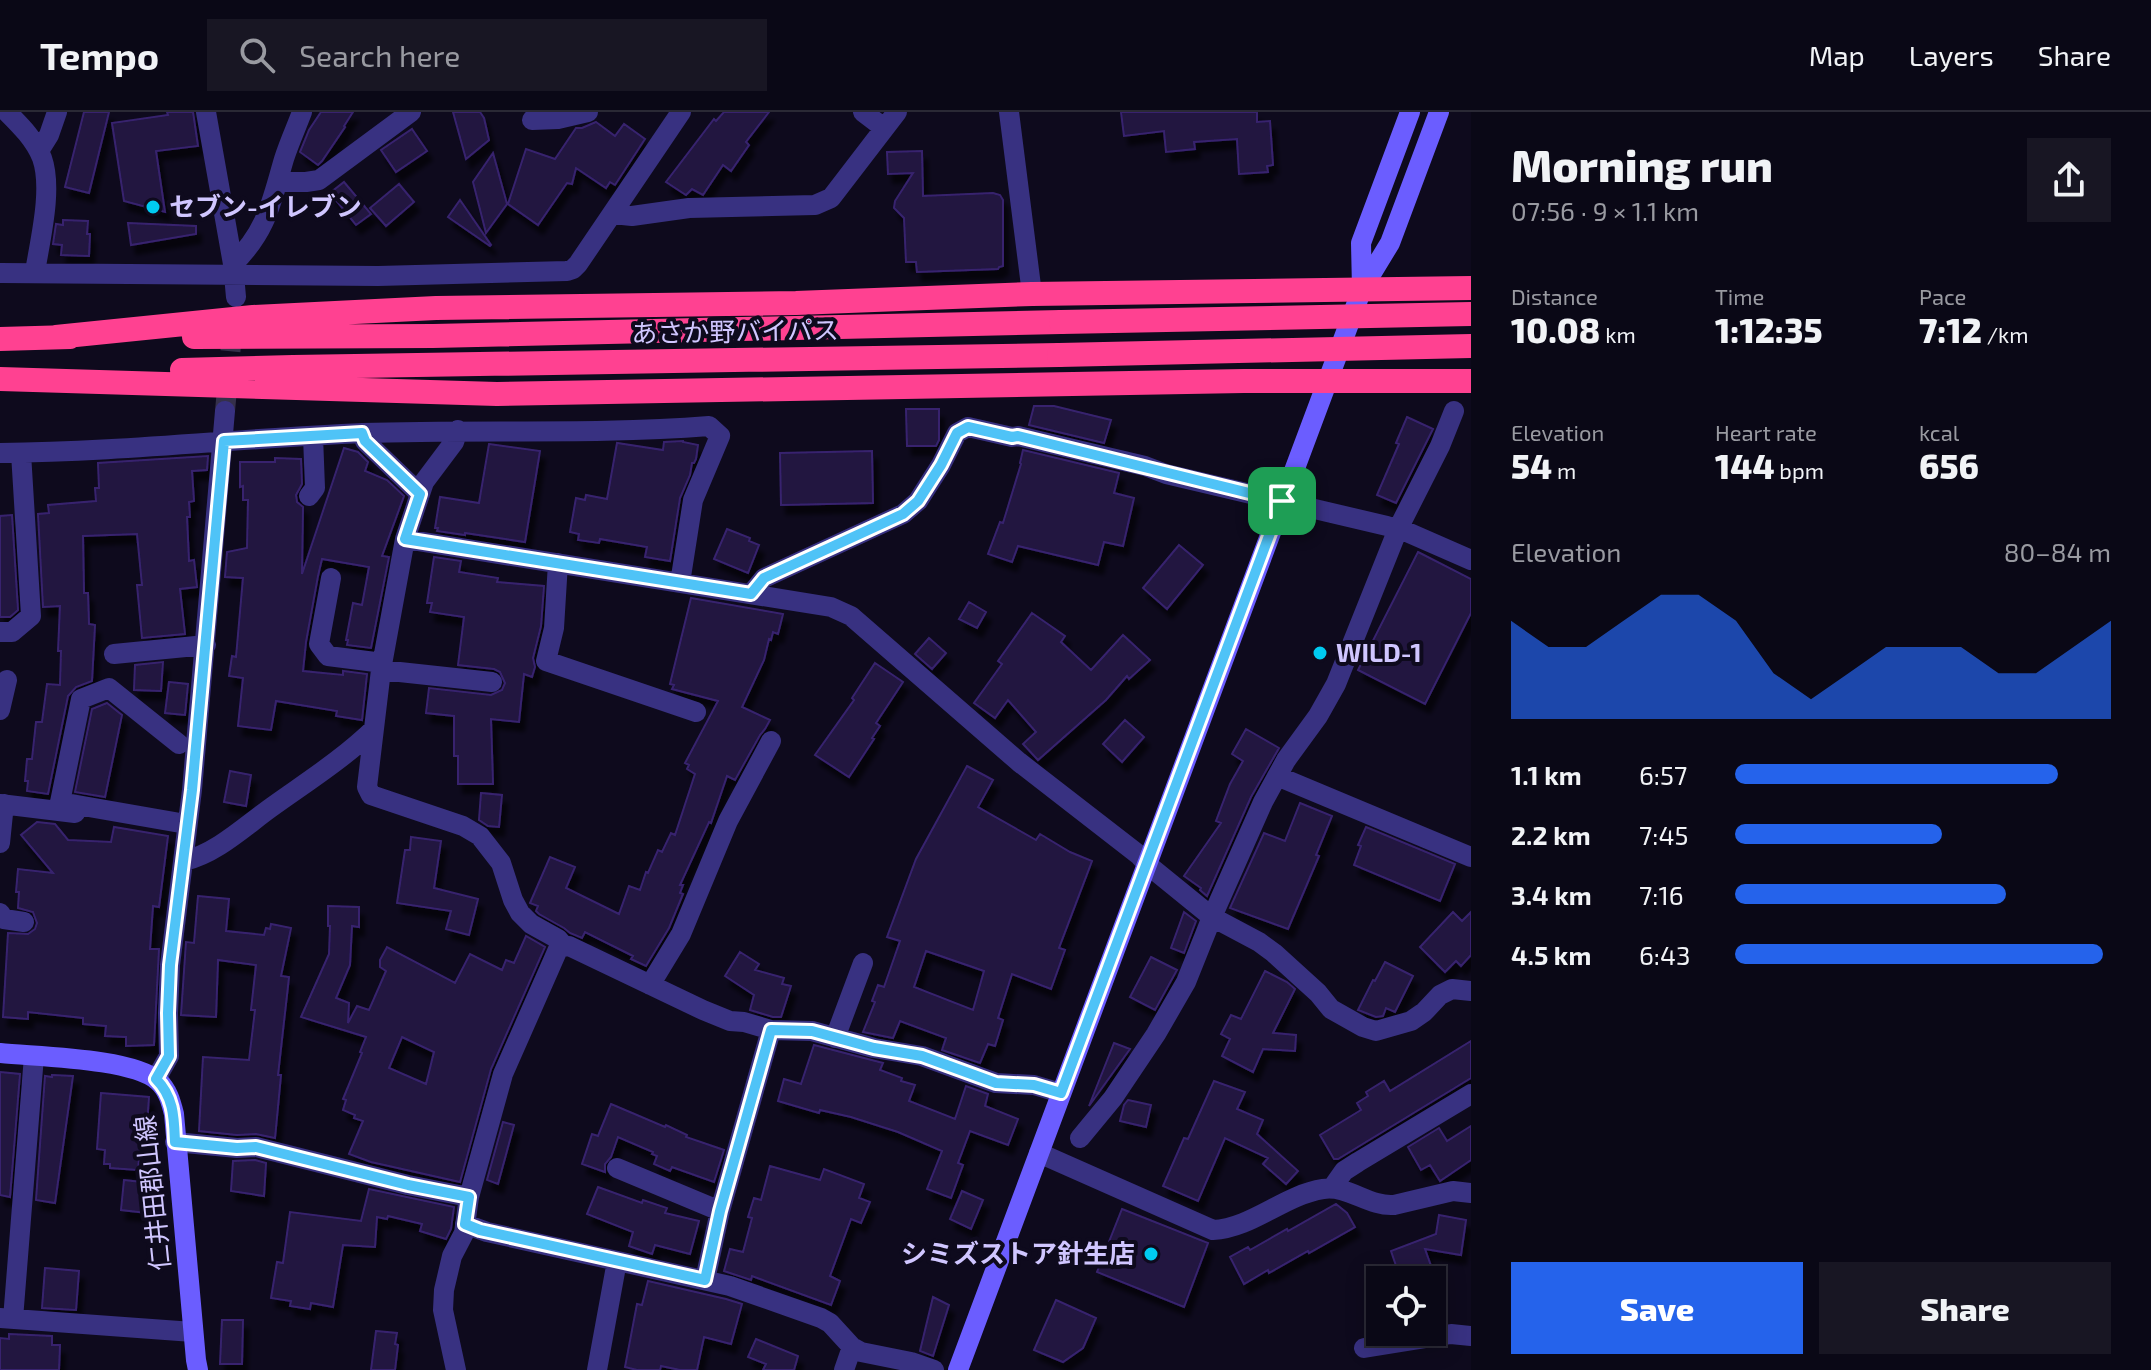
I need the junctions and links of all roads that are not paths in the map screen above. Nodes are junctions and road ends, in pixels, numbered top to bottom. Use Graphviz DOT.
graph roads {
  1 [pos="7,112"];
  2 [pos="57,112"];
  3 [pos="206,112"];
  4 [pos="302,112"];
  5 [pos="411,112"];
  6 [pos="588,112"];
  7 [pos="680,112"];
  8 [pos="863,112"];
  9 [pos="1009,112"];
  10 [pos="1410,112"];
  11 [pos="1439,112"];
  12 [pos="532,120"];
  13 [pos="890,120"];
  14 [pos="39,151"];
  15 [pos="278,182"];
  16 [pos="613,214"];
  17 [pos="234,269"];
  18 [pos="35,272"];
  19 [pos="0,273"];
  20 [pos="1471,288"];
  21 [pos="1362,289"];
  22 [pos="1032,294"];
  23 [pos="236,297"];
  24 [pos="1471,314"];
  25 [pos="56,337"];
  26 [pos="0,339"];
  27 [pos="1471,346"];
  28 [pos="0,377"];
  29 [pos="1471,381"];
  30 [pos="1328,382"];
  31 [pos="225,411"];
  32 [pos="1454,411"];
  33 [pos="458,430"];
  34 [pos="362,433"];
  35 [pos="313,436"];
  36 [pos="224,441"];
  37 [pos="10,453"];
  38 [pos="420,494"];
  39 [pos="309,496"];
  40 [pos="1282,501"];
  41 [pos="1398,529"];
  42 [pos="405,539"];
  43 [pos="1471,560"];
  44 [pos="558,563"];
  45 [pos="331,578"];
  46 [pos="680,583"];
  47 [pos="751,594"];
  48 [pos="0,632"];
  49 [pos="206,645"];
  50 [pos="114,654"];
  51 [pos="382,666"];
  52 [pos="7,680"];
  53 [pos="492,682"];
  54 [pos="0,710"];
  55 [pos="696,712"];
  56 [pos="374,729"];
  57 [pos="771,741"];
  58 [pos="179,744"];
  59 [pos="1277,776"];
  60 [pos="2,804"];
  61 [pos="82,806"];
  62 [pos="186,824"];
  63 [pos="0,843"];
  64 [pos="1471,857"];
  65 [pos="184,861"];
  66 [pos="1148,865"];
  67 [pos="0,913"];
  68 [pos="1212,917"];
  69 [pos="24,922"];
  70 [pos="563,945"];
  71 [pos="863,963"];
  72 [pos="650,985"];
  73 [pos="1471,991"];
  74 [pos="771,1030"];
  75 [pos="835,1038"];
  76 [pos="0,1053"];
  77 [pos="34,1056"];
  78 [pos="156,1079"];
  79 [pos="1061,1093"];
  80 [pos="1471,1094"];
  81 [pos="1080,1138"];
  82 [pos="175,1142"];
  83 [pos="1039,1153"];
  84 [pos="617,1168"];
  85 [pos="1332,1188"];
  86 [pos="1470,1190"];
  87 [pos="469,1197"];
  88 [pos="720,1211"];
  89 [pos="465,1224"];
  90 [pos="617,1261"];
  91 [pos="705,1280"];
  92 [pos="6,1318"];
  93 [pos="193,1332"];
  94 [pos="1471,1336"];
  95 [pos="852,1347"];
  96 [pos="1364,1348"];
  97 [pos="198,1370"];
  98 [pos="456,1370"];
  99 [pos="597,1370"];
  100 [pos="844,1370"];
  101 [pos="934,1370"];
  102 [pos="958,1370"];
  1 -- 14 [label="street"];
  2 -- 14 [label="street"];
  3 -- 17 [label="street"];
  4 -- 15 [label="street"];
  5 -- 15 [label="street"];
  6 -- 12 [label="street"];
  7 -- 16 [label="street"];
  8 -- 13 [label="street"];
  9 -- 22 [label="street"];
  10 -- 21 [label="street"];
  11 -- 21 [label="street"];
  13 -- 16 [label="street"];
  14 -- 18 [label="street"];
  15 -- 17 [label="street"];
  16 -- 17 [label="street"];
  17 -- 18 [label="street"];
  17 -- 23 [label="street"];
  18 -- 19 [label="street"];
  20 -- 21 [label="highway"];
  21 -- 22 [label="highway"];
  21 -- 30 [label="street"];
  22 -- 25 [label="highway"];
  24 -- 25 [label="highway, あさか野バイパス, bridge"];
  25 -- 26 [label="highway, あさか野バイパス"];
  27 -- 28 [label="highway, あさか野バイパス, bridge"];
  28 -- 30 [label="highway"];
  29 -- 30 [label="highway"];
  30 -- 40 [label="street"];
  31 -- 36 [label="street"];
  32 -- 41 [label="street"];
  33 -- 34 [label="street"];
  33 -- 38 [label="street"];
  33 -- 46 [label="street"];
  34 -- 35 [label="street"];
  34 -- 38 [label="street"];
  35 -- 36 [label="street"];
  35 -- 39 [label="street"];
  36 -- 37 [label="street"];
  36 -- 49 [label="street"];
  37 -- 48 [label="street"];
  38 -- 42 [label="street"];
  40 -- 41 [label="street"];
  40 -- 47 [label="street"];
  40 -- 66 [label="street"];
  41 -- 43 [label="street"];
  41 -- 59 [label="street"];
  42 -- 44 [label="street"];
  42 -- 51 [label="street"];
  44 -- 46 [label="street"];
  44 -- 55 [label="street"];
  45 -- 51 [label="street"];
  46 -- 47 [label="street"];
  47 -- 66 [label="street"];
  49 -- 50 [label="street"];
  49 -- 62 [label="street"];
  51 -- 53 [label="street"];
  51 -- 56 [label="street"];
  52 -- 54 [label="street"];
  56 -- 65 [label="street"];
  56 -- 70 [label="street"];
  57 -- 72 [label="street"];
  58 -- 61 [label="street"];
  59 -- 64 [label="street"];
  59 -- 68 [label="street"];
  60 -- 61 [label="street"];
  60 -- 63 [label="street"];
  61 -- 62 [label="street"];
  62 -- 65 [label="street"];
  65 -- 78 [label="street"];
  66 -- 68 [label="street"];
  66 -- 79 [label="street"];
  67 -- 69 [label="street"];
  68 -- 73 [label="street"];
  68 -- 81 [label="street"];
  70 -- 72 [label="street"];
  70 -- 87 [label="street"];
  71 -- 75 [label="street"];
  72 -- 74 [label="street"];
  74 -- 75 [label="street"];
  74 -- 88 [label="street"];
  75 -- 79 [label="street"];
  76 -- 77 [label="street, 仁井田郡山線"];
  77 -- 78 [label="street, 仁井田郡山線"];
  77 -- 92 [label="street"];
  78 -- 82 [label="street, 仁井田郡山線"];
  79 -- 83 [label="street"];
  80 -- 85 [label="street"];
  82 -- 87 [label="street"];
  82 -- 93 [label="street, 仁井田郡山線"];
  83 -- 85 [label="street"];
  83 -- 102 [label="street"];
  84 -- 88 [label="street"];
  85 -- 86 [label="street"];
  87 -- 89 [label="street"];
  88 -- 91 [label="street"];
  89 -- 90 [label="street"];
  89 -- 98 [label="street"];
  90 -- 91 [label="street"];
  90 -- 99 [label="street"];
  91 -- 95 [label="street"];
  92 -- 93 [label="street"];
  93 -- 97 [label="street, 仁井田郡山線"];
  94 -- 96 [label="street"];
  95 -- 100 [label="street"];
  95 -- 101 [label="street"];
}
